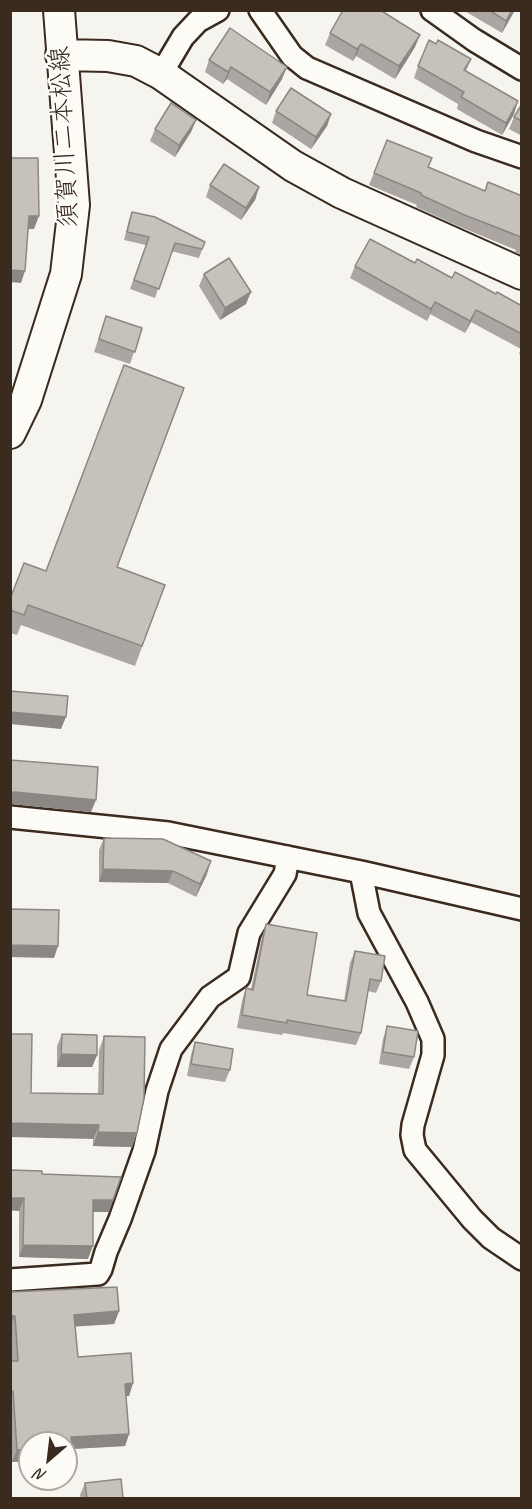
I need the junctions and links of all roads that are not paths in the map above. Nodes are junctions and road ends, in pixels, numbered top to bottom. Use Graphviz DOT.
graph roads {
  1 [pos="59,10"];
  2 [pos="218,10"];
  3 [pos="260,10"];
  4 [pos="432,10"];
  5 [pos="61,55"];
  6 [pos="522,69"];
  7 [pos="161,74"];
  8 [pos="522,157"];
  9 [pos="522,274"];
  10 [pos="10,433"];
  11 [pos="10,818"];
  12 [pos="288,857"];
  13 [pos="361,872"];
  14 [pos="522,909"];
  15 [pos="522,1259"];
  16 [pos="10,1280"];
  1 -- 5 [label="street, 須賀川二本松線"];
  2 -- 7 [label="street"];
  3 -- 8 [label="street"];
  4 -- 6 [label="street"];
  5 -- 7 [label="street"];
  5 -- 10 [label="street, 須賀川二本松線"];
  7 -- 9 [label="street"];
  11 -- 12 [label="street"];
  12 -- 13 [label="street"];
  12 -- 16 [label="street"];
  13 -- 14 [label="street"];
  13 -- 15 [label="street"];
}
